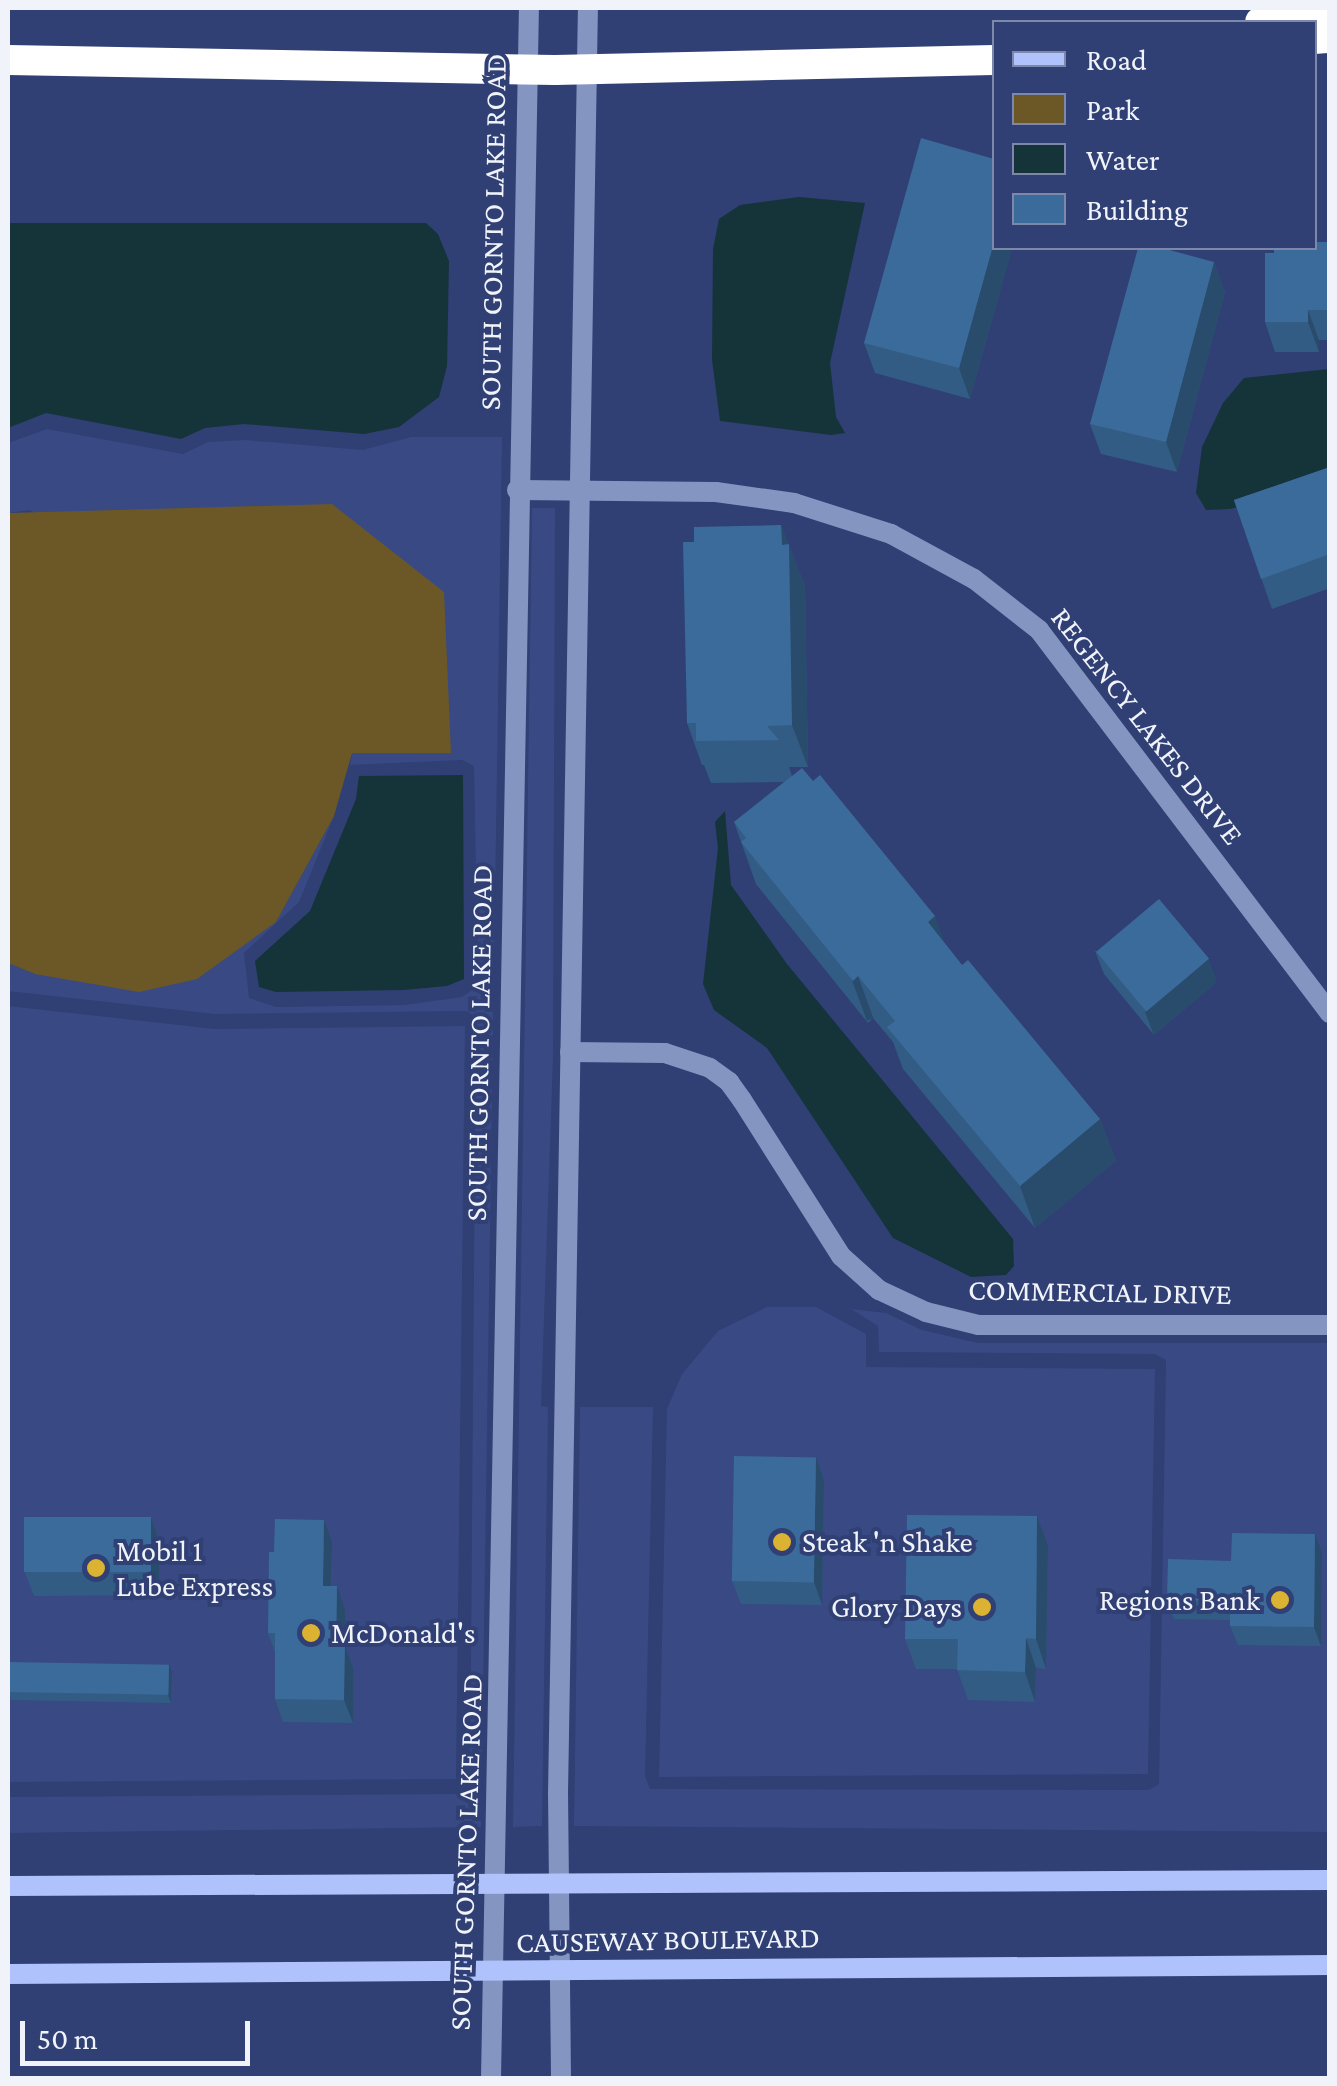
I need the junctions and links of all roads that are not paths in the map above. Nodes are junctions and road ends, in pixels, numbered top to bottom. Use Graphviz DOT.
graph roads {
  1 [pos="529,8"];
  2 [pos="588,8"];
  3 [pos="1330,10"];
  4 [pos="1272,20"];
  5 [pos="8,60"];
  6 [pos="992,60"];
  7 [pos="517,490"];
  8 [pos="580,490"];
  9 [pos="1330,1014"];
  10 [pos="570,1052"];
  11 [pos="1330,1325"];
  12 [pos="1330,1880"];
  13 [pos="494,1884"];
  14 [pos="557,1884"];
  15 [pos="8,1886"];
  16 [pos="1330,1964"];
  17 [pos="560,1971"];
  18 [pos="490,1972"];
  19 [pos="8,1974"];
  20 [pos="491,2078"];
  21 [pos="561,2078"];
  1 -- 7 [label="street, SOUTH GORNTO LAKE ROAD"];
  2 -- 8 [label="street"];
  3 -- 4 [label="highway"];
  5 -- 6 [label="highway"];
  7 -- 8 [label="street, REGENCY LAKES DRIVE"];
  7 -- 13 [label="street, SOUTH GORNTO LAKE ROAD"];
  8 -- 9 [label="street, REGENCY LAKES DRIVE"];
  8 -- 10 [label="street"];
  10 -- 11 [label="street, COMMERCIAL DRIVE"];
  10 -- 14 [label="street"];
  12 -- 14 [label="main road, CAUSEWAY BOULEVARD"];
  13 -- 14 [label="main road, CAUSEWAY BOULEVARD"];
  13 -- 15 [label="main road, CAUSEWAY BOULEVARD"];
  13 -- 18 [label="street, SOUTH GORNTO LAKE ROAD"];
  14 -- 17 [label="street"];
  16 -- 17 [label="main road, CAUSEWAY BOULEVARD"];
  17 -- 18 [label="main road, CAUSEWAY BOULEVARD"];
  17 -- 21 [label="street"];
  18 -- 19 [label="main road, CAUSEWAY BOULEVARD"];
  18 -- 20 [label="street, SOUTH GORNTO LAKE ROAD"];
}
